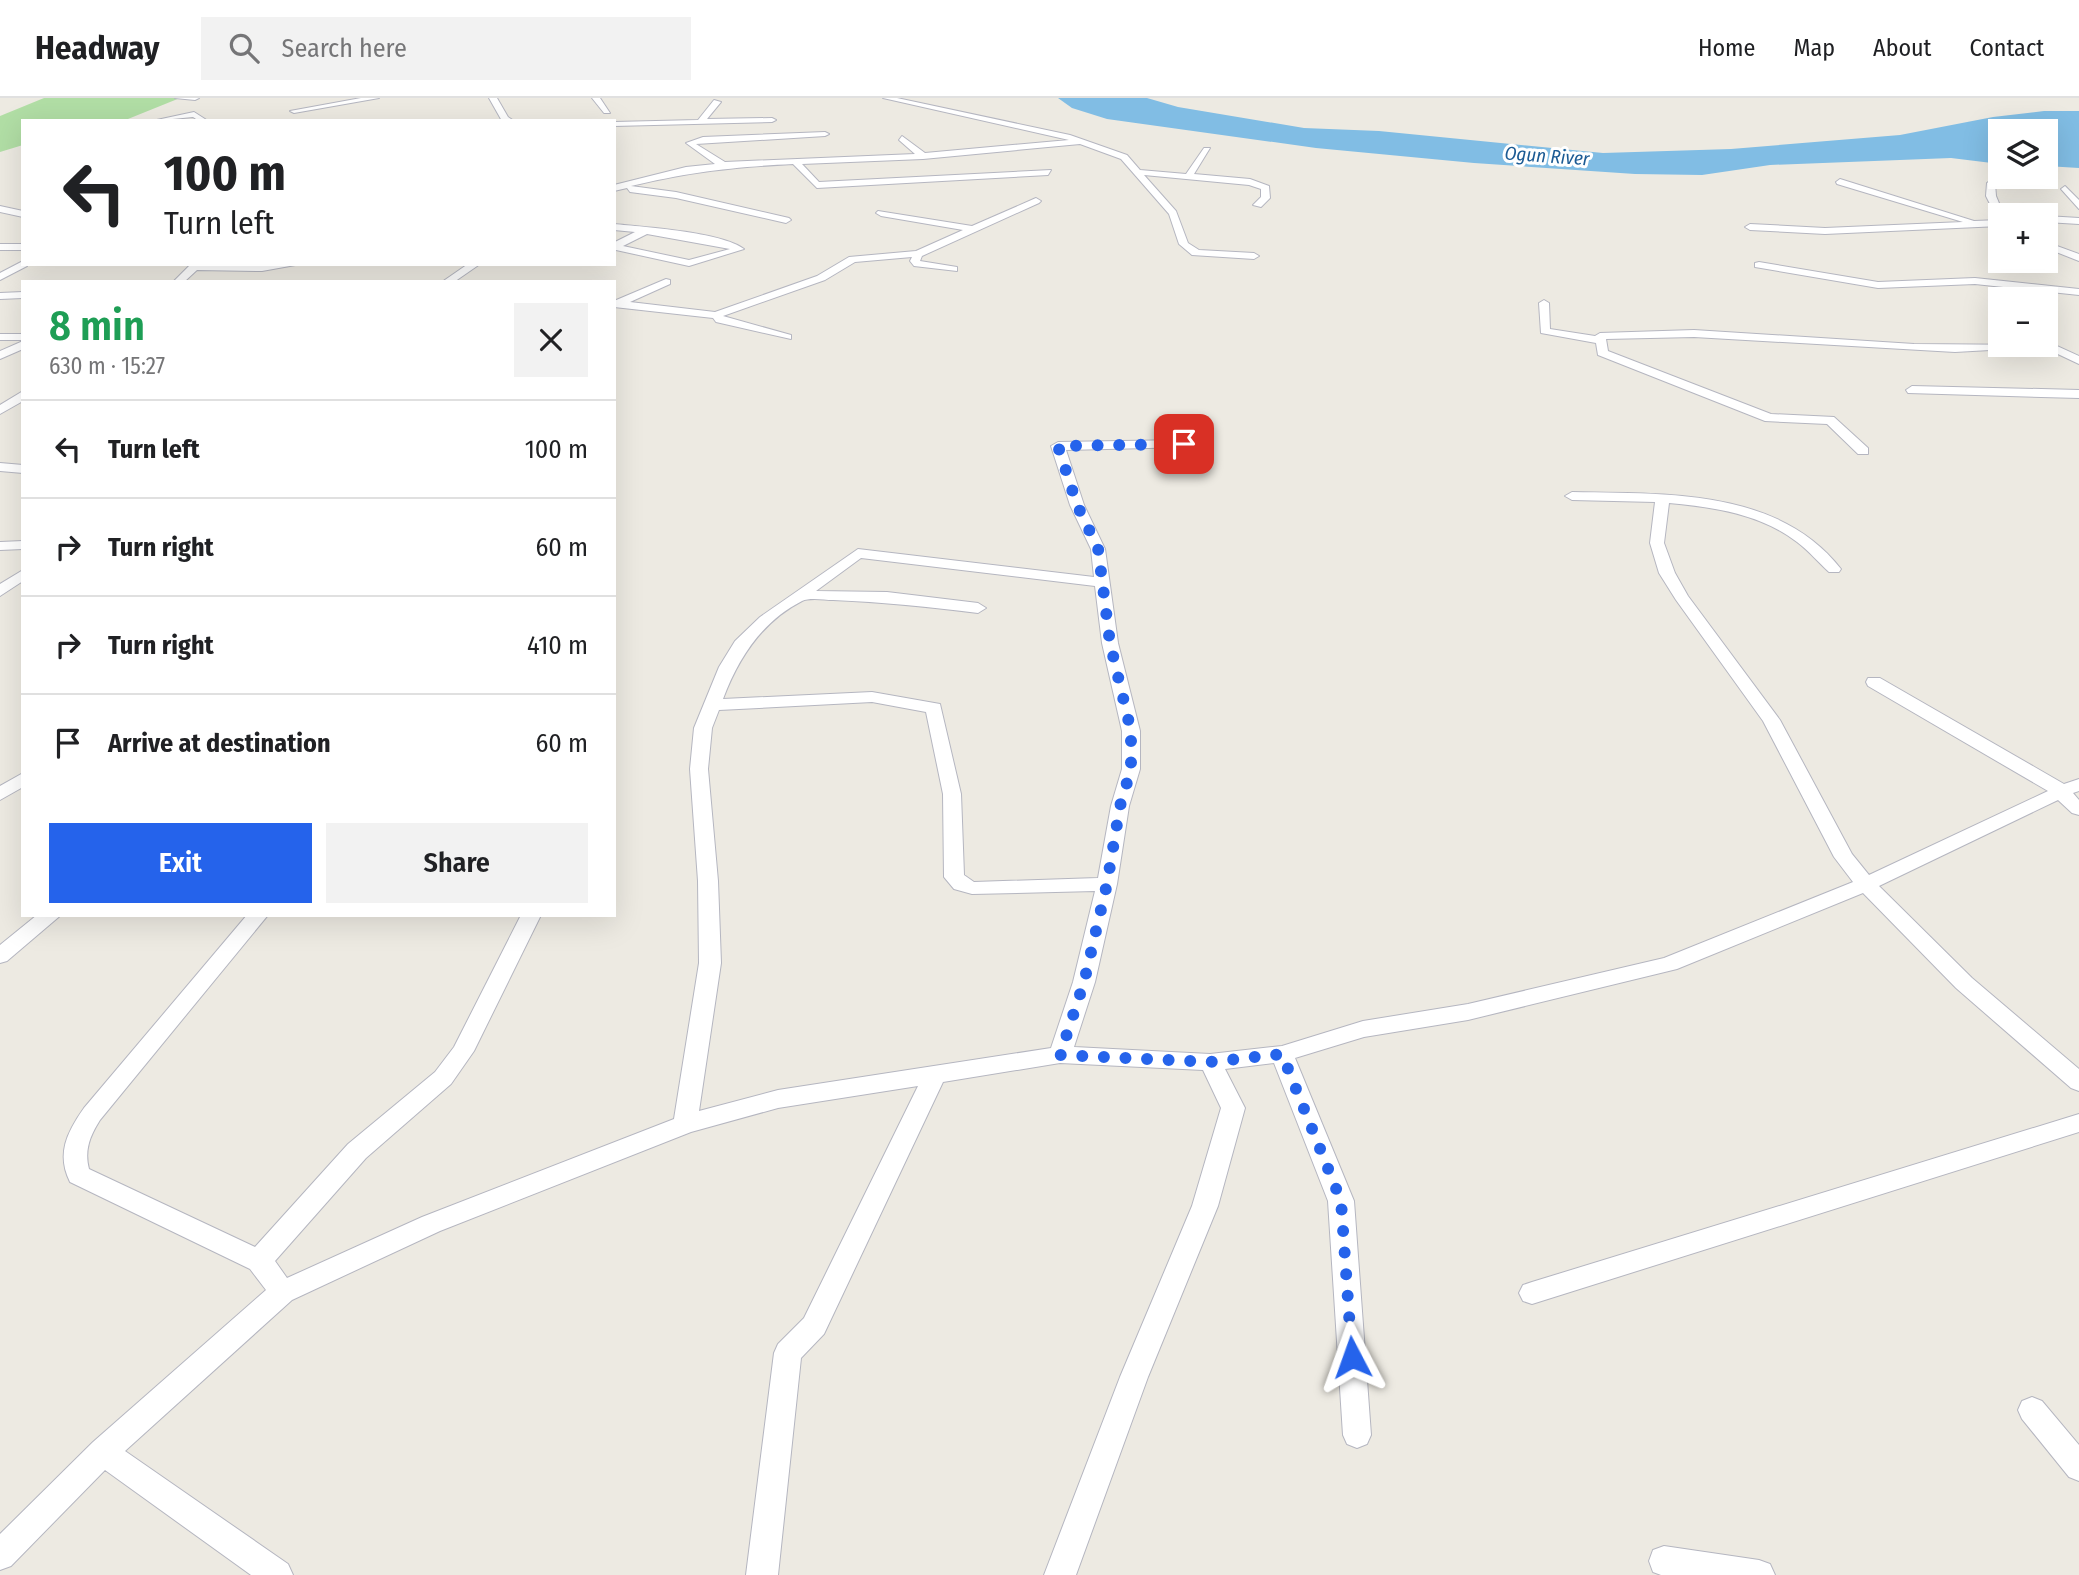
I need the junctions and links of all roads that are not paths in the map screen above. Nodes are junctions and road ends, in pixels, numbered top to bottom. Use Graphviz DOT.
graph roads {
  1 [pos="179,98"];
  2 [pos="195,98"];
  3 [pos="375,98"];
  4 [pos="493,98"];
  5 [pos="596,98"];
  6 [pos="887,98"];
  7 [pos="717,102"];
  8 [pos="607,111"];
  9 [pos="152,119"];
  10 [pos="201,119"];
  11 [pos="297,119"];
  12 [pos="506,119"];
  13 [pos="702,120"];
  14 [pos="772,120"];
  15 [pos="616,124"];
  16 [pos="825,134"];
  17 [pos="902,138"];
  18 [pos="1079,142"];
  19 [pos="1207,150"];
  20 [pos="923,156"];
  21 [pos="903,157"];
  22 [pos="794,160"];
  23 [pos="723,165"];
  24 [pos="911,165"];
  25 [pos="1048,172"];
  26 [pos="1140,172"];
  27 [pos="919,173"];
  28 [pos="1189,175"];
  29 [pos="927,181"];
  30 [pos="1840,182"];
  31 [pos="617,188"];
  32 [pos="2065,189"];
  33 [pos="1036,201"];
  34 [pos="1258,205"];
  35 [pos="2079,206"];
  36 [pos="0,209"];
  37 [pos="881,213"];
  38 [pos="21,214"];
  39 [pos="786,220"];
  40 [pos="2058,220"];
  41 [pos="2079,221"];
  42 [pos="1985,225"];
  43 [pos="1988,225"];
  44 [pos="616,226"];
  45 [pos="1750,226"];
  46 [pos="1988,226"];
  47 [pos="973,229"];
  48 [pos="648,230"];
  49 [pos="0,247"];
  50 [pos="21,247"];
  51 [pos="2058,250"];
  52 [pos="918,254"];
  53 [pos="1254,256"];
  54 [pos="2079,258"];
  55 [pos="21,265"];
  56 [pos="1759,265"];
  57 [pos="196,266"];
  58 [pos="219,266"];
  59 [pos="279,266"];
  60 [pos="472,266"];
  61 [pos="262,268"];
  62 [pos="953,269"];
  63 [pos="0,277"];
  64 [pos="180,280"];
  65 [pos="265,280"];
  66 [pos="450,280"];
  67 [pos="666,282"];
  68 [pos="2079,292"];
  69 [pos="21,295"];
  70 [pos="0,296"];
  71 [pos="1544,303"];
  72 [pos="616,304"];
  73 [pos="716,315"];
  74 [pos="0,337"];
  75 [pos="21,337"];
  76 [pos="787,337"];
  77 [pos="1601,341"];
  78 [pos="21,345"];
  79 [pos="1988,348"];
  80 [pos="2058,350"];
  81 [pos="0,356"];
  82 [pos="2079,361"];
  83 [pos="1912,390"];
  84 [pos="2079,394"];
  85 [pos="21,396"];
  86 [pos="21,406"];
  87 [pos="3,408"];
  88 [pos="1184,444"];
  89 [pos="1864,451"];
  90 [pos="0,467"];
  91 [pos="21,469"];
  92 [pos="1573,496"];
  93 [pos="1662,500"];
  94 [pos="21,545"];
  95 [pos="0,546"];
  96 [pos="1834,569"];
  97 [pos="21,575"];
  98 [pos="1101,582"];
  99 [pos="0,591"];
  100 [pos="800,595"];
  101 [pos="978,608"];
  102 [pos="1874,682"];
  103 [pos="712,705"];
  104 [pos="21,779"];
  105 [pos="2071,788"];
  106 [pos="0,794"];
  107 [pos="2079,809"];
  108 [pos="1107,884"];
  109 [pos="1866,884"];
  110 [pos="49,917"];
  111 [pos="256,917"];
  112 [pos="530,917"];
  113 [pos="0,956"];
  114 [pos="1282,1054"];
  115 [pos="1060,1055"];
  116 [pos="1210,1062"];
  117 [pos="934,1076"];
  118 [pos="2079,1082"];
  119 [pos="2079,1122"];
  120 [pos="685,1124"];
  121 [pos="258,1261"];
  122 [pos="283,1292"];
  123 [pos="1532,1293"];
  124 [pos="2032,1410"];
  125 [pos="1357,1435"];
  126 [pos="103,1452"];
  127 [pos="2079,1466"];
  128 [pos="0,1555"];
  129 [pos="1664,1561"];
  130 [pos="277,1575"];
  131 [pos="762,1575"];
  132 [pos="1060,1575"];
  133 [pos="1759,1575"];
  1 -- 2 [label="street"];
  3 -- 11 [label="street"];
  4 -- 12 [label="street"];
  5 -- 8 [label="street"];
  6 -- 18 [label="street"];
  7 -- 13 [label="street"];
  9 -- 10 [label="street"];
  13 -- 14 [label="street"];
  13 -- 15 [label="street"];
  16 -- 23 [label="street"];
  17 -- 20 [label="street"];
  18 -- 20 [label="street"];
  18 -- 26 [label="street"];
  19 -- 28 [label="street"];
  20 -- 21 [label="street"];
  21 -- 22 [label="street"];
  21 -- 24 [label="street"];
  22 -- 23 [label="street"];
  22 -- 29 [label="street"];
  23 -- 31 [label="street"];
  25 -- 29 [label="street"];
  26 -- 28 [label="street"];
  26 -- 53 [label="street"];
  27 -- 29 [label="street"];
  28 -- 34 [label="street"];
  30 -- 42 [label="street"];
  31 -- 39 [label="street"];
  32 -- 35 [label="street"];
  33 -- 47 [label="street"];
  36 -- 38 [label="street"];
  37 -- 47 [label="street"];
  40 -- 41 [label="street"];
  42 -- 43 [label="street"];
  42 -- 45 [label="street"];
  42 -- 46 [label="street"];
  44 -- 48 [label="street"];
  47 -- 52 [label="street"];
  48 -- 48 [label="street"];
  49 -- 50 [label="street"];
  51 -- 54 [label="street"];
  52 -- 62 [label="street"];
  52 -- 73 [label="street"];
  55 -- 63 [label="street"];
  56 -- 68 [label="street"];
  57 -- 64 [label="street"];
  58 -- 61 [label="street"];
  59 -- 61 [label="street"];
  60 -- 66 [label="street"];
  61 -- 65 [label="street"];
  67 -- 72 [label="street"];
  69 -- 70 [label="street"];
  71 -- 77 [label="street"];
  72 -- 73 [label="street"];
  73 -- 76 [label="street"];
  74 -- 75 [label="street"];
  77 -- 79 [label="street"];
  77 -- 89 [label="street"];
  78 -- 81 [label="street"];
  80 -- 82 [label="street"];
  83 -- 84 [label="street"];
  85 -- 87 [label="street"];
  86 -- 87 [label="street"];
  88 -- 98 [label="street"];
  90 -- 91 [label="street"];
  92 -- 93 [label="street"];
  93 -- 96 [label="street"];
  93 -- 109 [label="street"];
  94 -- 95 [label="street"];
  97 -- 99 [label="street"];
  98 -- 100 [label="street"];
  98 -- 108 [label="street"];
  100 -- 101 [label="street"];
  100 -- 103 [label="street"];
  102 -- 105 [label="street"];
  103 -- 108 [label="street"];
  103 -- 120 [label="street"];
  104 -- 106 [label="street"];
  105 -- 107 [label="street"];
  105 -- 109 [label="street"];
  108 -- 115 [label="street"];
  109 -- 114 [label="street"];
  109 -- 118 [label="street"];
  110 -- 113 [label="street"];
  111 -- 121 [label="street"];
  112 -- 121 [label="street"];
  114 -- 116 [label="street"];
  114 -- 125 [label="street"];
  115 -- 116 [label="street"];
  115 -- 117 [label="street"];
  116 -- 132 [label="street"];
  117 -- 120 [label="street"];
  117 -- 131 [label="street"];
  119 -- 123 [label="street"];
  120 -- 122 [label="street"];
  121 -- 122 [label="street"];
  122 -- 126 [label="street"];
  124 -- 127 [label="street"];
  126 -- 128 [label="street"];
  126 -- 130 [label="street"];
  129 -- 133 [label="street"];
}
